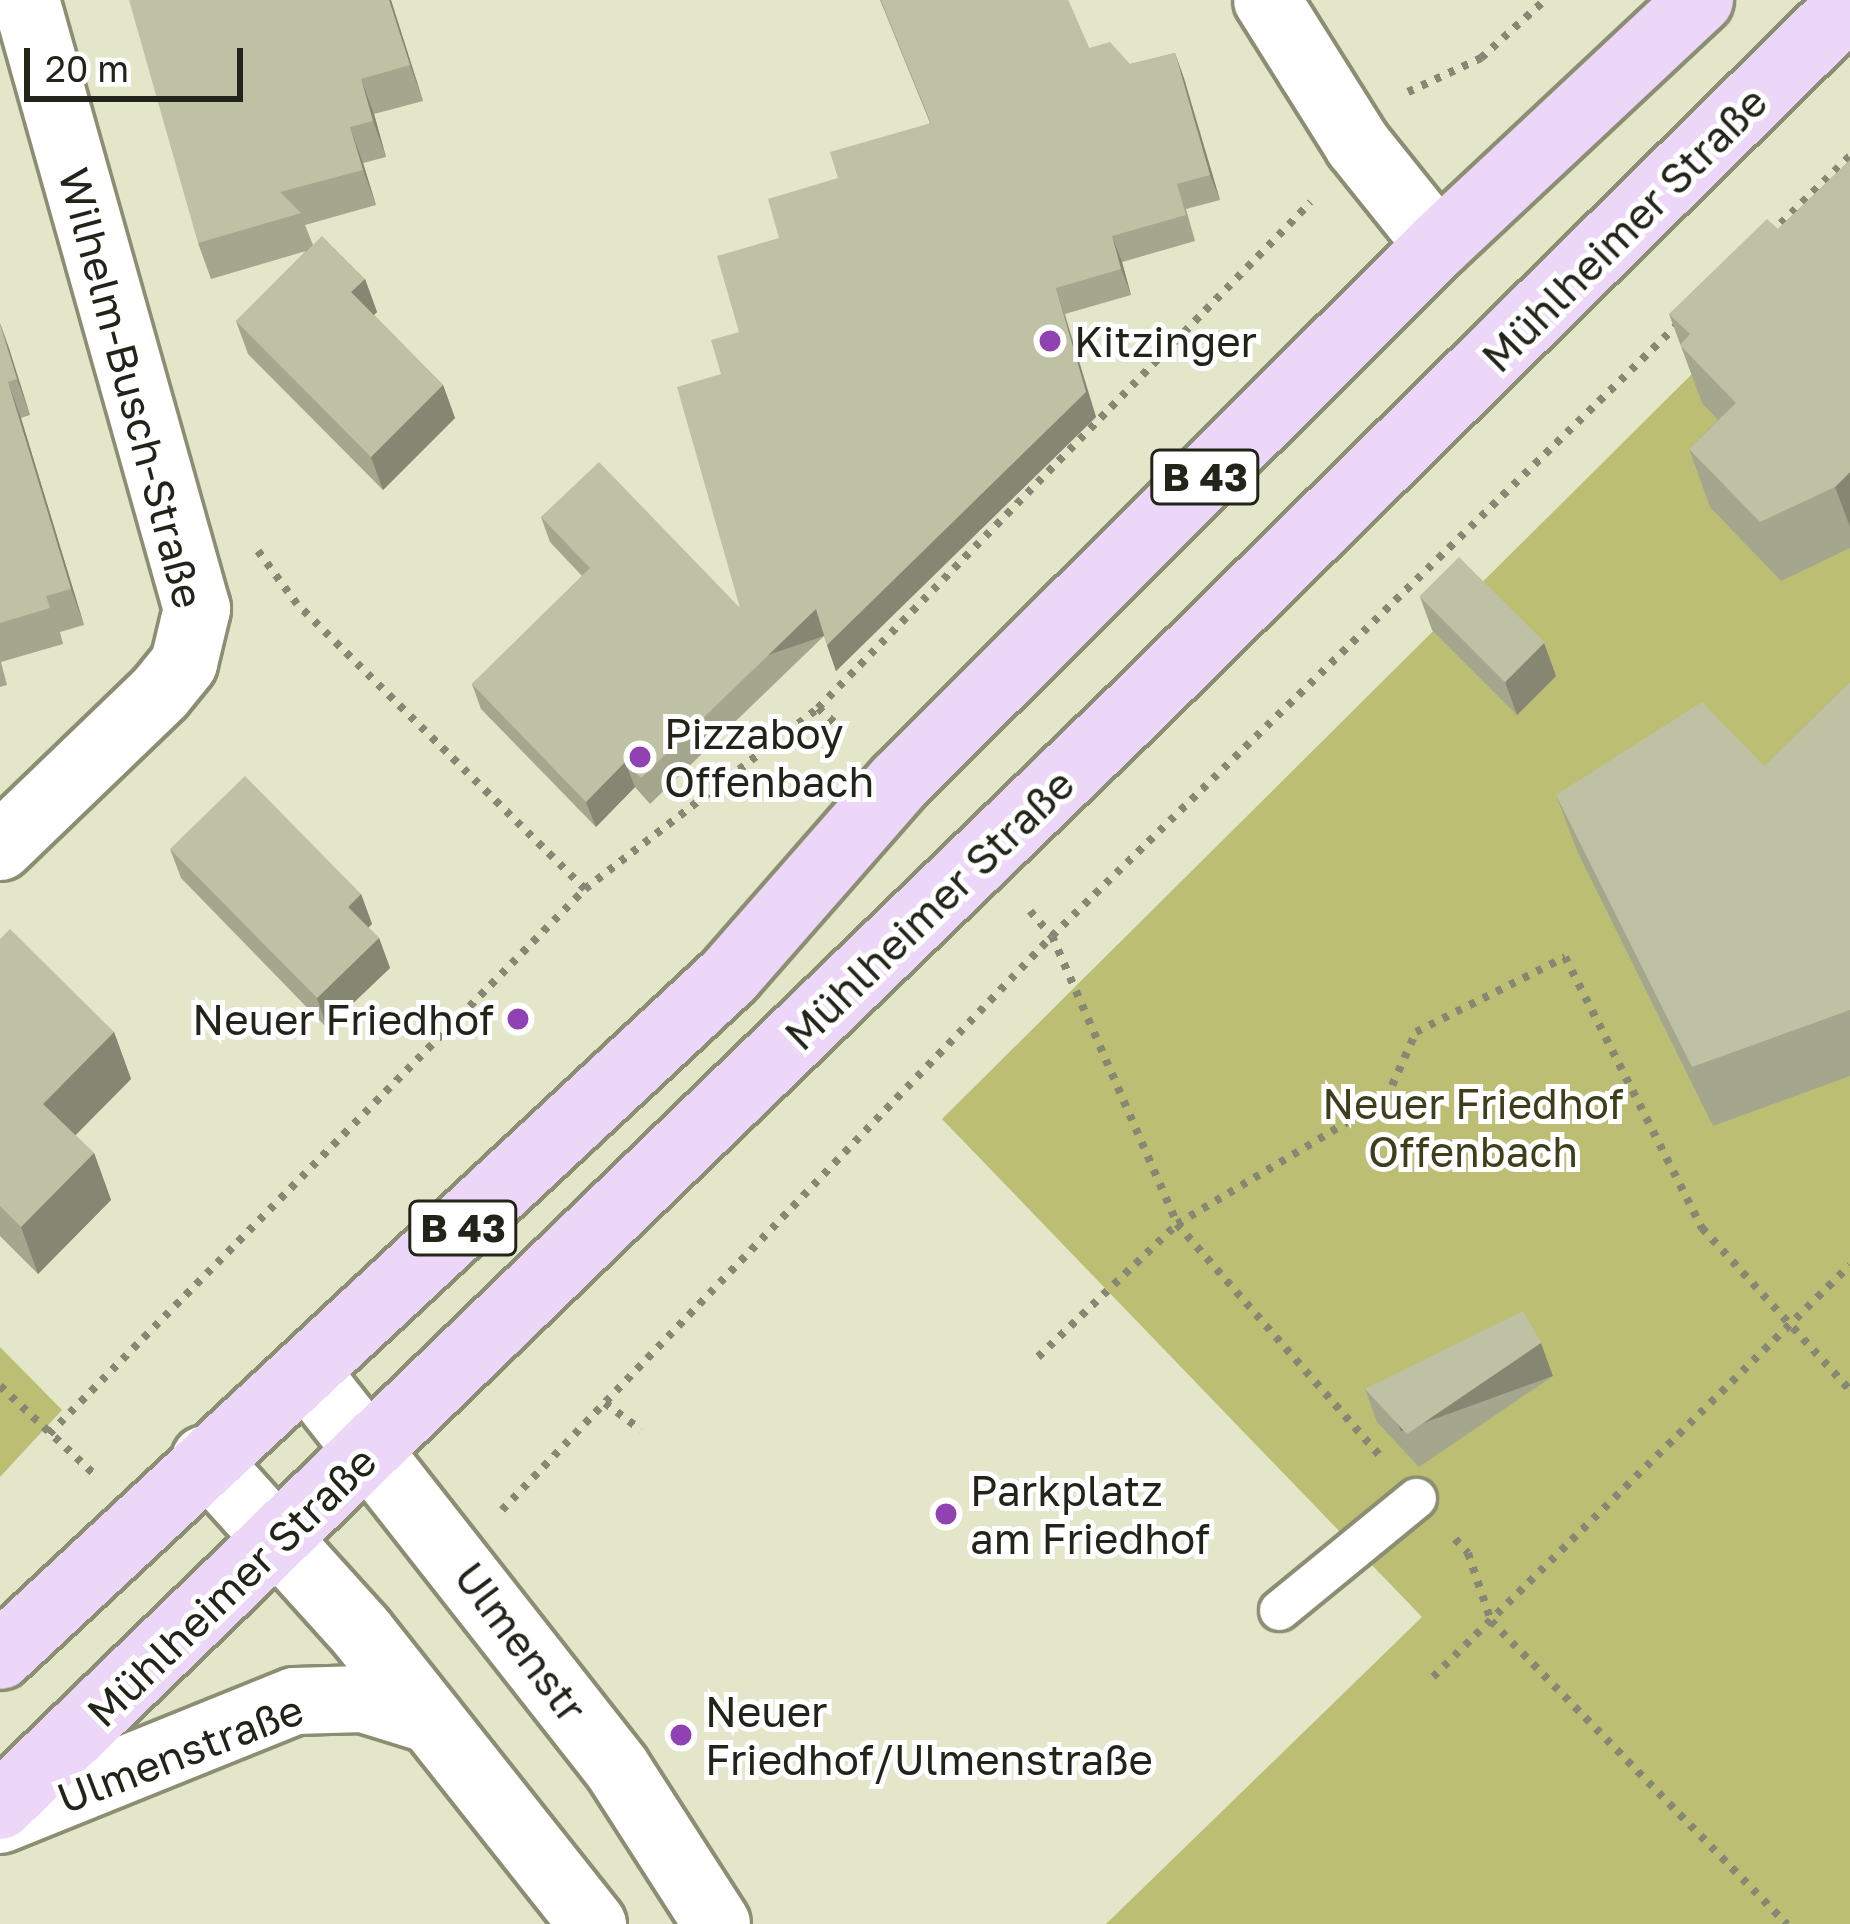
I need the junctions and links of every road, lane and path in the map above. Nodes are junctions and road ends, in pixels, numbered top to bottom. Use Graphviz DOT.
graph roads {
  1 [pos="26,0"];
  2 [pos="1267,0"];
  3 [pos="1545,0"];
  4 [pos="1700,0"];
  5 [pos="1850,4"];
  6 [pos="1358,145"];
  7 [pos="1850,156"];
  8 [pos="1765,239"];
  9 [pos="1438,245"];
  10 [pos="1697,305"];
  11 [pos="250,540"];
  12 [pos="818,708"];
  13 [pos="0,847"];
  14 [pos="1177,1224"];
  15 [pos="1850,1265"];
  16 [pos="1786,1326"];
  17 [pos="1038,1357"];
  18 [pos="307,1373"];
  19 [pos="0,1386"];
  20 [pos="1850,1390"];
  21 [pos="605,1402"];
  22 [pos="641,1430"];
  23 [pos="49,1434"];
  24 [pos="372,1452"];
  25 [pos="205,1459"];
  26 [pos="1416,1498"];
  27 [pos="144,1518"];
  28 [pos="279,1543"];
  29 [pos="456,1558"];
  30 [pos="1279,1610"];
  31 [pos="1491,1622"];
  32 [pos="0,1656"];
  33 [pos="1433,1677"];
  34 [pos="431,1720"];
  35 [pos="0,1805"];
  36 [pos="0,1820"];
  37 [pos="593,1924"];
  38 [pos="717,1924"];
  39 [pos="1787,1924"];
  1 -- 13 [label="street, Wilhelm-Busch-Straße"];
  2 -- 6 [label="street"];
  3 -- 6 [label="path"];
  4 -- 9 [label="main road, B 43"];
  5 -- 24 [label="main road, Mühlheimer Straße"];
  6 -- 9 [label="street"];
  6 -- 12 [label="path"];
  7 -- 8 [label="path"];
  9 -- 18 [label="main road, B 43"];
  10 -- 21 [label="path"];
  11 -- 23 [label="path"];
  14 -- 16 [label="path"];
  14 -- 17 [label="path"];
  14 -- 26 [label="path"];
  15 -- 16 [label="path"];
  16 -- 20 [label="path"];
  16 -- 31 [label="path"];
  18 -- 24 [label="street, Ulmenstr"];
  18 -- 25 [label="main road, B 43"];
  19 -- 23 [label="path"];
  21 -- 22 [label="path"];
  21 -- 29 [label="path"];
  23 -- 27 [label="path"];
  24 -- 28 [label="main road, Mühlheimer Straße"];
  24 -- 29 [label="street, Ulmenstr"];
  25 -- 27 [label="main road, B 43"];
  25 -- 28 [label="street"];
  26 -- 30 [label="lane"];
  26 -- 31 [label="path"];
  27 -- 32 [label="main road, B 43"];
  28 -- 34 [label="street"];
  28 -- 35 [label="main road, Mühlheimer Straße"];
  29 -- 38 [label="street, Ulmenstr"];
  31 -- 33 [label="path"];
  31 -- 39 [label="path"];
  34 -- 36 [label="street, Ulmenstraße"];
  34 -- 37 [label="street"];
}
